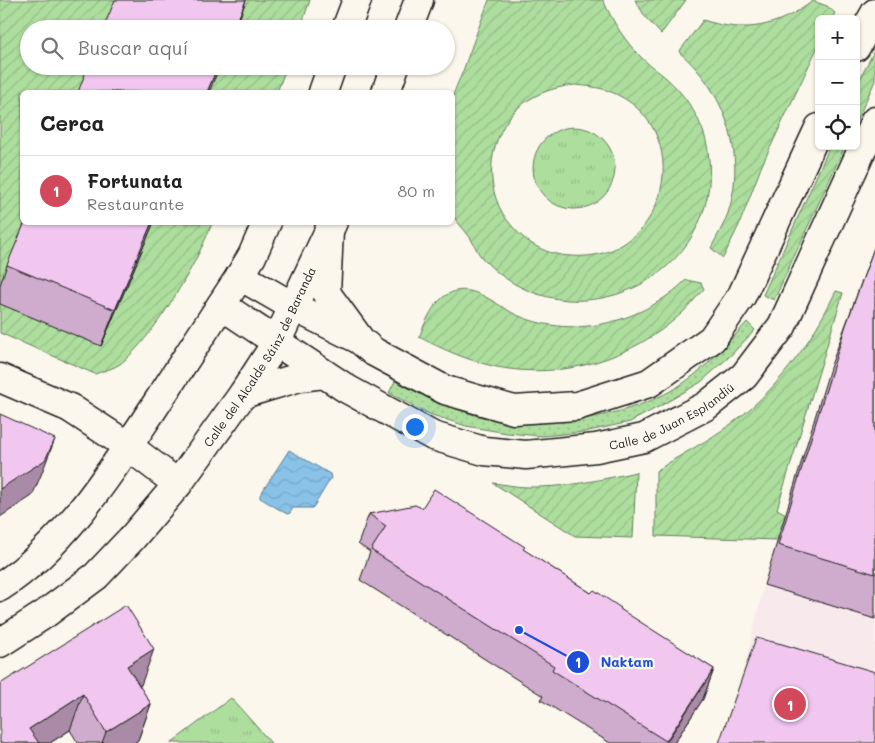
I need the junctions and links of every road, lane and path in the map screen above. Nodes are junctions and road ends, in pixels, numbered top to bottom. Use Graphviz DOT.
graph roads {
  1 [pos="357,0"];
  2 [pos="419,0"];
  3 [pos="875,13"];
  4 [pos="349,20"];
  5 [pos="411,20"];
  6 [pos="860,41"];
  7 [pos="329,75"];
  8 [pos="392,75"];
  9 [pos="323,90"];
  10 [pos="387,90"];
  11 [pos="875,121"];
  12 [pos="815,137"];
  13 [pos="266,225"];
  14 [pos="331,227"];
  15 [pos="240,276"];
  16 [pos="221,305"];
  17 [pos="294,307"];
  18 [pos="361,341"];
  19 [pos="276,343"];
  20 [pos="324,374"];
  21 [pos="0,378"];
  22 [pos="243,394"];
  23 [pos="128,446"];
  24 [pos="178,484"];
  25 [pos="0,587"];
  26 [pos="0,643"];
  1 -- 4 [label="street"];
  2 -- 5 [label="street"];
  3 -- 6 [label="street"];
  7 -- 9 [label="street"];
  8 -- 10 [label="street"];
  11 -- 20 [label="street, Calle de Juan Esplandiú"];
  12 -- 18 [label="street"];
  13 -- 15 [label="street"];
  14 -- 17 [label="street, Calle del Alcalde Sáinz de Baranda"];
  14 -- 18 [label="street"];
  15 -- 16 [label="street"];
  15 -- 17 [label="street"];
  16 -- 19 [label="street, Calle de Juan Esplandiú"];
  16 -- 23 [label="street"];
  17 -- 18 [label="street"];
  17 -- 19 [label="street, Calle del Alcalde Sáinz de Baranda"];
  19 -- 20 [label="street, Calle de Juan Esplandiú"];
  19 -- 22 [label="street, Calle del Alcalde Sáinz de Baranda"];
  20 -- 22 [label="street"];
  21 -- 23 [label="street"];
  22 -- 24 [label="street, Calle del Alcalde Sáinz de Baranda"];
  23 -- 24 [label="street"];
  23 -- 25 [label="street"];
  24 -- 26 [label="street, Calle del Alcalde Sáinz de Baranda"];
}
